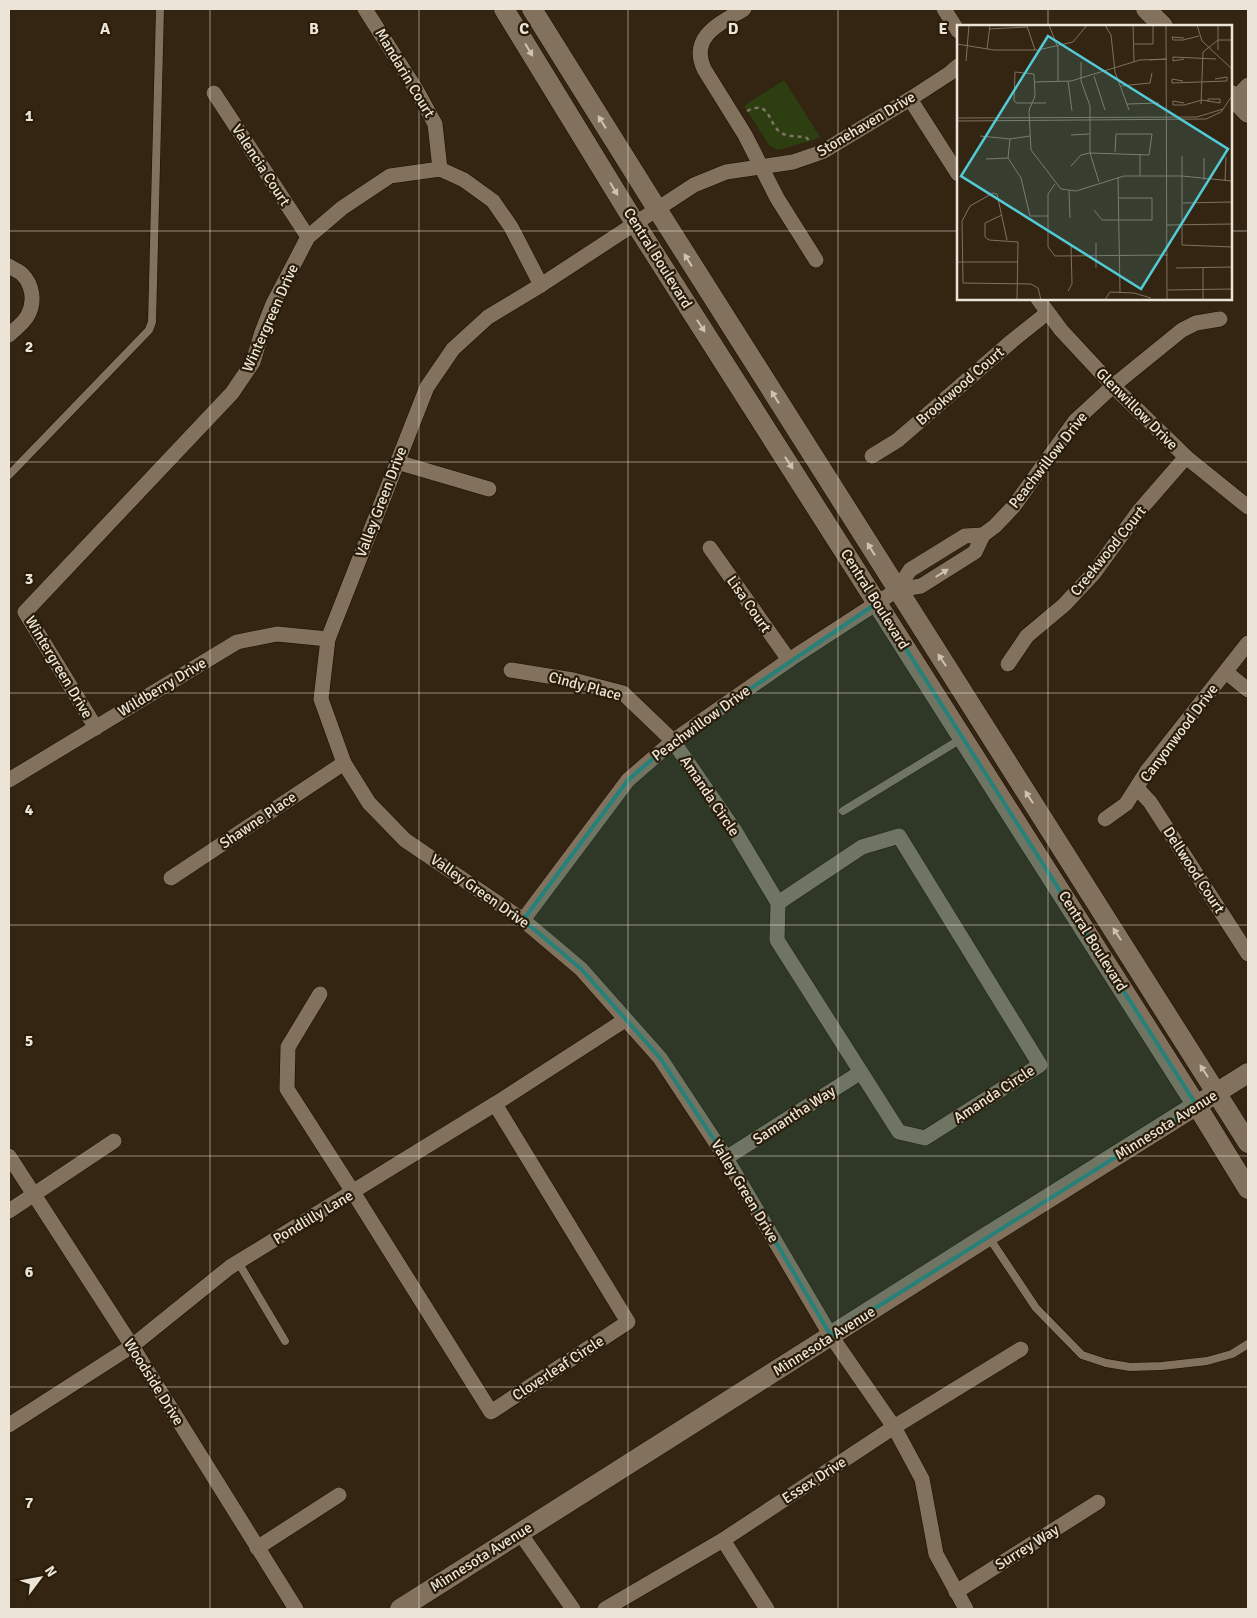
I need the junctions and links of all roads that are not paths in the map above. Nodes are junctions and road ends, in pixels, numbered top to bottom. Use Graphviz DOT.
graph roads {
  1 [pos="160,9"];
  2 [pos="366,9"];
  3 [pos="504,9"];
  4 [pos="532,9"];
  5 [pos="744,9"];
  6 [pos="944,9"];
  7 [pos="1146,9"];
  8 [pos="1162,25"];
  9 [pos="957,29"];
  10 [pos="957,67"];
  11 [pos="1248,85"];
  12 [pos="214,93"];
  13 [pos="910,99"];
  14 [pos="1232,99"];
  15 [pos="1248,113"];
  16 [pos="762,166"];
  17 [pos="440,169"];
  18 [pos="957,172"];
  19 [pos="656,209"];
  20 [pos="635,223"];
  21 [pos="308,237"];
  22 [pos="816,260"];
  23 [pos="9,266"];
  24 [pos="541,284"];
  25 [pos="1039,300"];
  26 [pos="1047,313"];
  27 [pos="1220,319"];
  28 [pos="9,335"];
  29 [pos="1113,386"];
  30 [pos="872,456"];
  31 [pos="1186,457"];
  32 [pos="397,462"];
  33 [pos="9,475"];
  34 [pos="489,489"];
  35 [pos="1248,507"];
  36 [pos="710,548"];
  37 [pos="898,590"];
  38 [pos="877,603"];
  39 [pos="328,639"];
  40 [pos="1248,643"];
  41 [pos="788,660"];
  42 [pos="1008,664"];
  43 [pos="511,670"];
  44 [pos="1226,672"];
  45 [pos="1248,690"];
  46 [pos="96,728"];
  47 [pos="963,738"];
  48 [pos="672,741"];
  49 [pos="344,763"];
  50 [pos="9,780"];
  51 [pos="1137,788"];
  52 [pos="843,811"];
  53 [pos="1105,819"];
  54 [pos="171,878"];
  55 [pos="778,903"];
  56 [pos="523,920"];
  57 [pos="1248,954"];
  58 [pos="320,994"];
  59 [pos="625,1020"];
  60 [pos="861,1072"];
  61 [pos="1248,1073"];
  62 [pos="1218,1093"];
  63 [pos="495,1104"];
  64 [pos="1198,1106"];
  65 [pos="114,1141"];
  66 [pos="1248,1143"];
  67 [pos="9,1156"];
  68 [pos="726,1158"];
  69 [pos="1248,1188"];
  70 [pos="353,1192"];
  71 [pos="33,1194"];
  72 [pos="9,1211"];
  73 [pos="988,1236"];
  74 [pos="238,1262"];
  75 [pos="831,1336"];
  76 [pos="285,1340"];
  77 [pos="1248,1344"];
  78 [pos="132,1346"];
  79 [pos="1021,1349"];
  80 [pos="9,1425"];
  81 [pos="894,1428"];
  82 [pos="339,1495"];
  83 [pos="1098,1502"];
  84 [pos="520,1533"];
  85 [pos="723,1540"];
  86 [pos="257,1548"];
  87 [pos="956,1592"];
  88 [pos="296,1609"];
  89 [pos="400,1609"];
  90 [pos="573,1609"];
  91 [pos="605,1609"];
  92 [pos="767,1609"];
  93 [pos="966,1609"];
  1 -- 33 [label="lane"];
  2 -- 17 [label="street, Mandarin Court"];
  3 -- 20 [label="street, Central Boulevard, one-way"];
  19 -- 4 [label="street, Central Boulevard, one-way"];
  5 -- 16 [label="street"];
  6 -- 9 [label="street"];
  7 -- 8 [label="street"];
  10 -- 13 [label="street, Stonehaven Drive"];
  11 -- 14 [label="street"];
  12 -- 21 [label="street, Valencia Court"];
  13 -- 16 [label="street, Stonehaven Drive"];
  13 -- 18 [label="street"];
  14 -- 15 [label="street"];
  16 -- 19 [label="street, Stonehaven Drive"];
  16 -- 22 [label="street"];
  17 -- 21 [label="street, Wintergreen Drive"];
  17 -- 24 [label="street"];
  19 -- 20 [label="street, Valley Green Drive"];
  37 -- 19 [label="street, Central Boulevard, one-way"];
  20 -- 24 [label="street, Valley Green Drive"];
  20 -- 38 [label="street, Central Boulevard, one-way"];
  21 -- 46 [label="street, Wintergreen Drive"];
  23 -- 28 [label="street"];
  24 -- 32 [label="street, Valley Green Drive"];
  25 -- 26 [label="street, Glenwillow Drive"];
  26 -- 29 [label="street, Glenwillow Drive"];
  26 -- 30 [label="street, Brookwood Court"];
  27 -- 29 [label="street, Peachwillow Drive"];
  29 -- 31 [label="street, Glenwillow Drive"];
  29 -- 37 [label="street, Peachwillow Drive"];
  31 -- 35 [label="street, Glenwillow Drive"];
  31 -- 42 [label="street, Creekwood Court"];
  32 -- 34 [label="street"];
  32 -- 39 [label="street, Valley Green Drive"];
  36 -- 41 [label="street, Lisa Court"];
  37 -- 38 [label="street, Peachwillow Drive"];
  62 -- 37 [label="street, Central Boulevard, one-way"];
  38 -- 41 [label="street, Peachwillow Drive"];
  38 -- 47 [label="street, Central Boulevard"];
  39 -- 46 [label="street, Wildberry Drive"];
  39 -- 49 [label="street, Valley Green Drive"];
  40 -- 44 [label="street, Canyonwood Drive"];
  41 -- 48 [label="street, Peachwillow Drive"];
  43 -- 48 [label="street, Cindy Place"];
  44 -- 45 [label="street"];
  44 -- 51 [label="street, Canyonwood Drive"];
  46 -- 50 [label="street, Wildberry Drive"];
  47 -- 52 [label="lane"];
  47 -- 64 [label="street, Central Boulevard"];
  48 -- 55 [label="street, Amanda Circle"];
  48 -- 56 [label="street, Peachwillow Drive"];
  49 -- 54 [label="street, Shawne Place"];
  49 -- 56 [label="street, Valley Green Drive"];
  51 -- 53 [label="street, Canyonwood Drive"];
  51 -- 57 [label="street, Dellwood Court"];
  55 -- 60 [label="street, Amanda Circle"];
  55 -- 60 [label="street, Amanda Circle"];
  56 -- 59 [label="street, Valley Green Drive"];
  58 -- 70 [label="street"];
  59 -- 63 [label="street, Pondlilly Lane"];
  59 -- 68 [label="street, Valley Green Drive"];
  60 -- 68 [label="street, Samantha Way"];
  61 -- 62 [label="street, Minnesota Avenue"];
  62 -- 64 [label="street, Minnesota Avenue"];
  62 -- 66 [label="street, Central Boulevard"];
  63 -- 70 [label="street, Pondlilly Lane"];
  63 -- 70 [label="street, Cloverleaf Circle"];
  64 -- 69 [label="street, Central Boulevard"];
  64 -- 73 [label="street, Minnesota Avenue"];
  65 -- 71 [label="street"];
  67 -- 71 [label="street, Woodside Drive"];
  68 -- 75 [label="street, Valley Green Drive"];
  70 -- 74 [label="street, Pondlilly Lane"];
  71 -- 72 [label="street"];
  71 -- 78 [label="street, Woodside Drive"];
  73 -- 75 [label="street, Minnesota Avenue"];
  73 -- 77 [label="lane"];
  74 -- 76 [label="lane"];
  74 -- 78 [label="street, Pondlilly Lane"];
  75 -- 81 [label="street, Valley Green Drive"];
  75 -- 84 [label="street, Minnesota Avenue"];
  78 -- 80 [label="street, Pondlilly Lane"];
  78 -- 86 [label="street, Woodside Drive"];
  79 -- 81 [label="street, Essex Drive"];
  81 -- 85 [label="street, Essex Drive"];
  81 -- 87 [label="street, Valley Green Drive"];
  82 -- 86 [label="street"];
  83 -- 87 [label="street, Surrey Way"];
  84 -- 89 [label="street, Minnesota Avenue"];
  84 -- 90 [label="street"];
  85 -- 91 [label="street, Essex Drive"];
  85 -- 92 [label="street"];
  86 -- 88 [label="street, Woodside Drive"];
  87 -- 93 [label="street, Valley Green Drive"];
}
